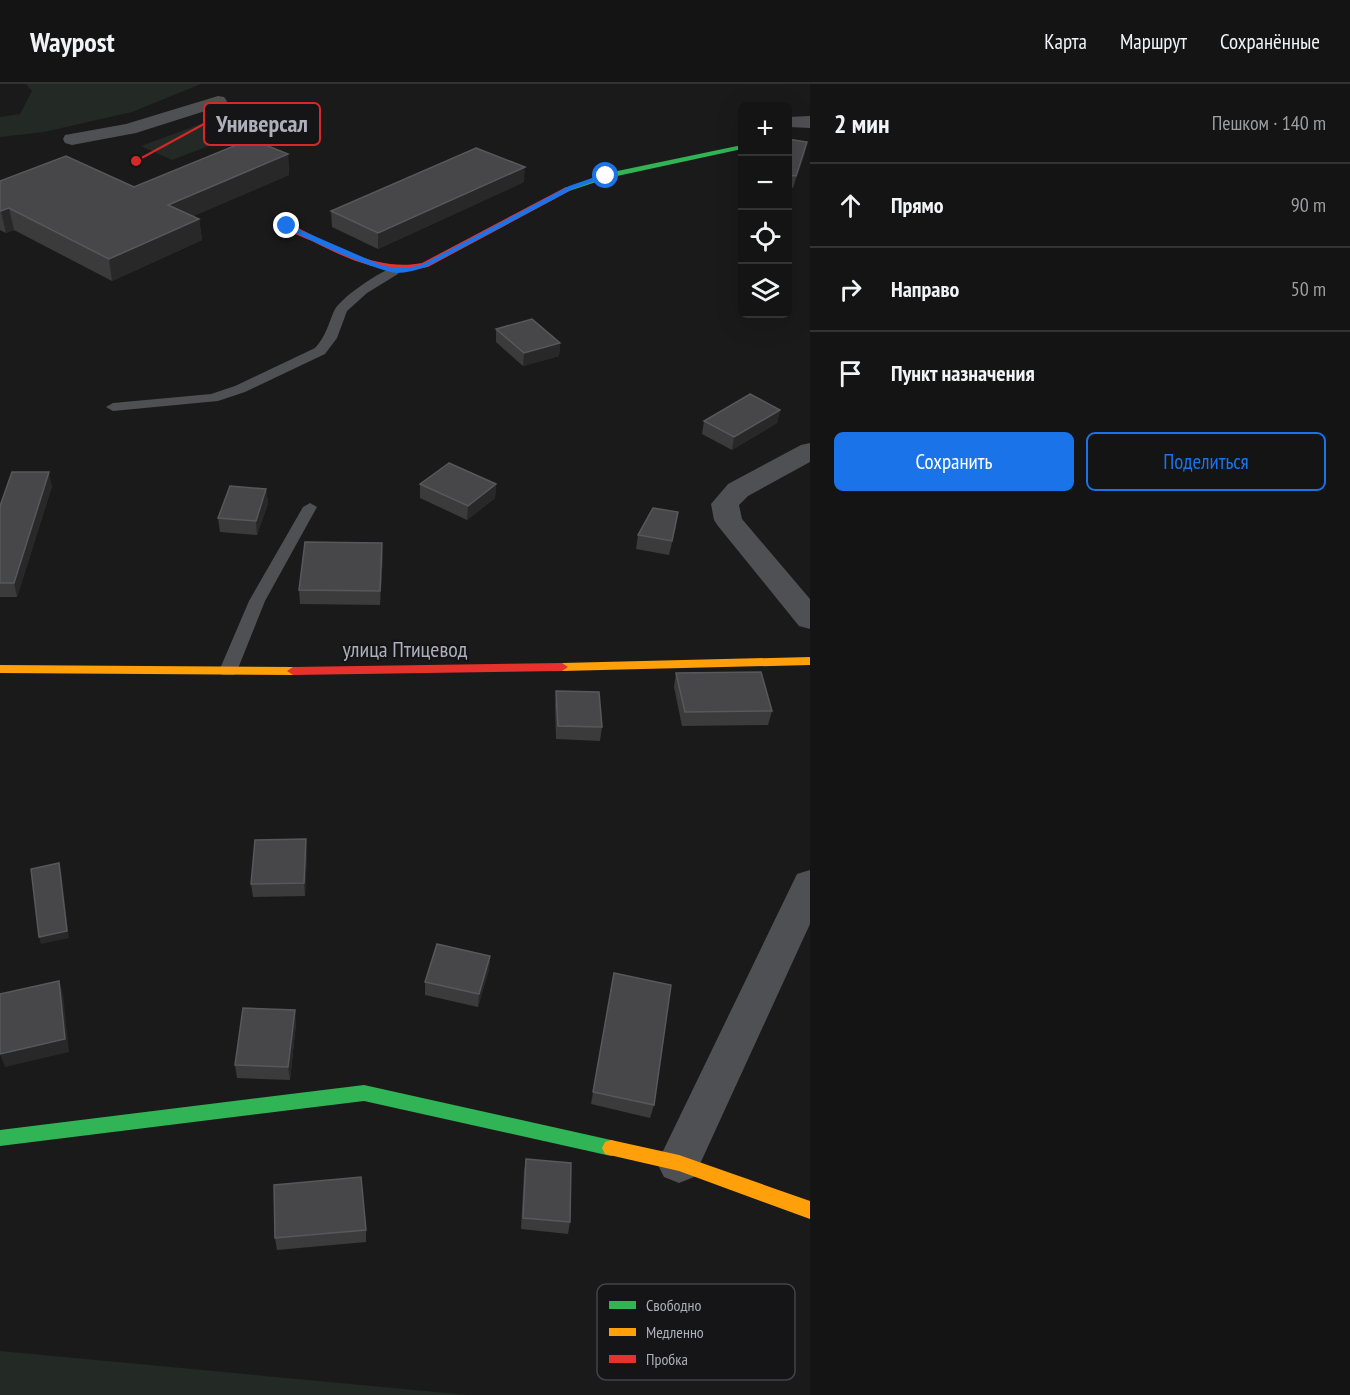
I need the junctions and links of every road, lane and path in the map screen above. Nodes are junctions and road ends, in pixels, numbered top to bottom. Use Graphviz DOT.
graph roads {
  1 [pos="218,101"];
  2 [pos="792,122"];
  3 [pos="810,122"];
  4 [pos="72,139"];
  5 [pos="738,148"];
  6 [pos="287,226"];
  7 [pos="394,271"];
  8 [pos="112,407"];
  9 [pos="810,451"];
  10 [pos="310,507"];
  11 [pos="810,619"];
  12 [pos="810,661"];
  13 [pos="0,669"];
  14 [pos="228,671"];
  15 [pos="810,884"];
  16 [pos="0,1138"];
  17 [pos="679,1163"];
  18 [pos="810,1210"];
  1 -- 4 [label="street"];
  2 -- 3 [label="street"];
  5 -- 7 [label="street"];
  6 -- 7 [label="street"];
  7 -- 8 [label="lane"];
  9 -- 11 [label="street"];
  10 -- 14 [label="lane"];
  12 -- 14 [label="street, улица Птицевод"];
  13 -- 14 [label="street, улица Птицевод"];
  15 -- 17 [label="street"];
  16 -- 17 [label="street"];
  17 -- 18 [label="street"];
}
